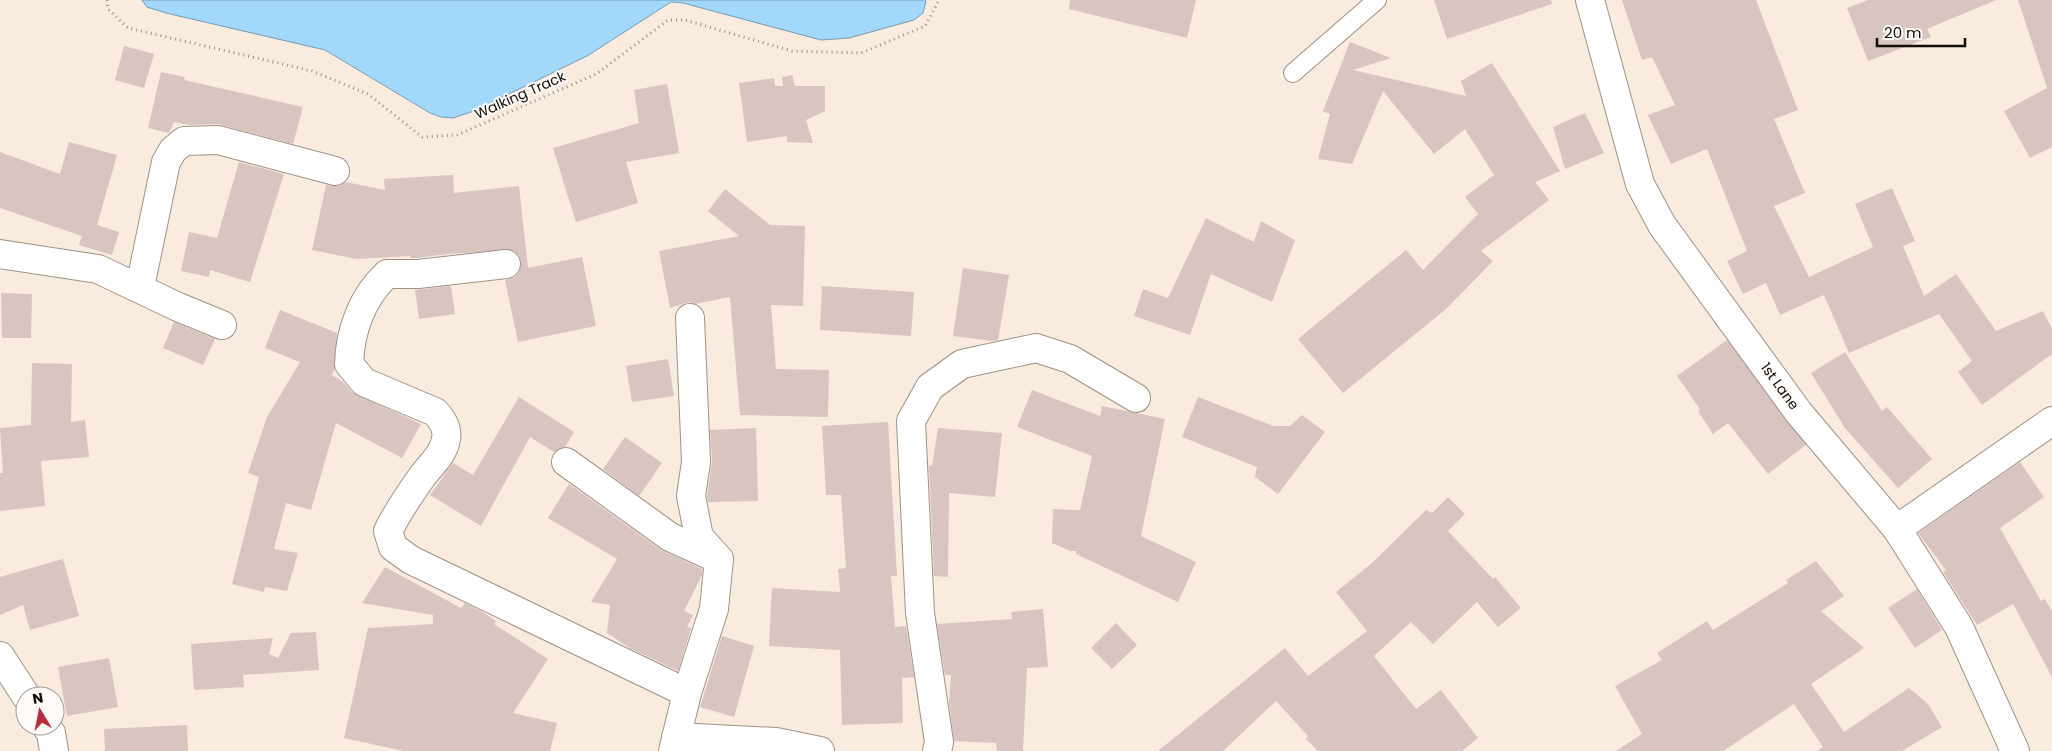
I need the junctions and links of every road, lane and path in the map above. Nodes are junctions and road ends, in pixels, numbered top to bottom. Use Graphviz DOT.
graph roads {
  1 [pos="107,0"];
  2 [pos="939,0"];
  3 [pos="1377,0"];
  4 [pos="1590,0"];
  5 [pos="1293,73"];
  6 [pos="335,171"];
  7 [pos="0,254"];
  8 [pos="506,264"];
  9 [pos="140,287"];
  10 [pos="690,318"];
  11 [pos="222,324"];
  12 [pos="1136,398"];
  13 [pos="2052,421"];
  14 [pos="566,462"];
  15 [pos="1897,529"];
  16 [pos="719,559"];
  17 [pos="0,656"];
  18 [pos="20,686"];
  19 [pos="687,693"];
  20 [pos="52,736"];
  21 [pos="674,744"];
  22 [pos="54,751"];
  23 [pos="820,751"];
  24 [pos="937,751"];
  25 [pos="2015,751"];
  1 -- 2 [label="path, Walking Track"];
  3 -- 5 [label="lane"];
  4 -- 15 [label="street, 1st Lane"];
  6 -- 9 [label="street"];
  7 -- 9 [label="street"];
  8 -- 19 [label="street"];
  9 -- 11 [label="street"];
  10 -- 16 [label="street"];
  12 -- 24 [label="street"];
  13 -- 15 [label="street"];
  14 -- 16 [label="street"];
  15 -- 25 [label="street, 1st Lane"];
  16 -- 19 [label="street"];
  17 -- 18 [label="street"];
  19 -- 21 [label="street"];
  20 -- 22 [label="street"];
  21 -- 23 [label="street"];
}
